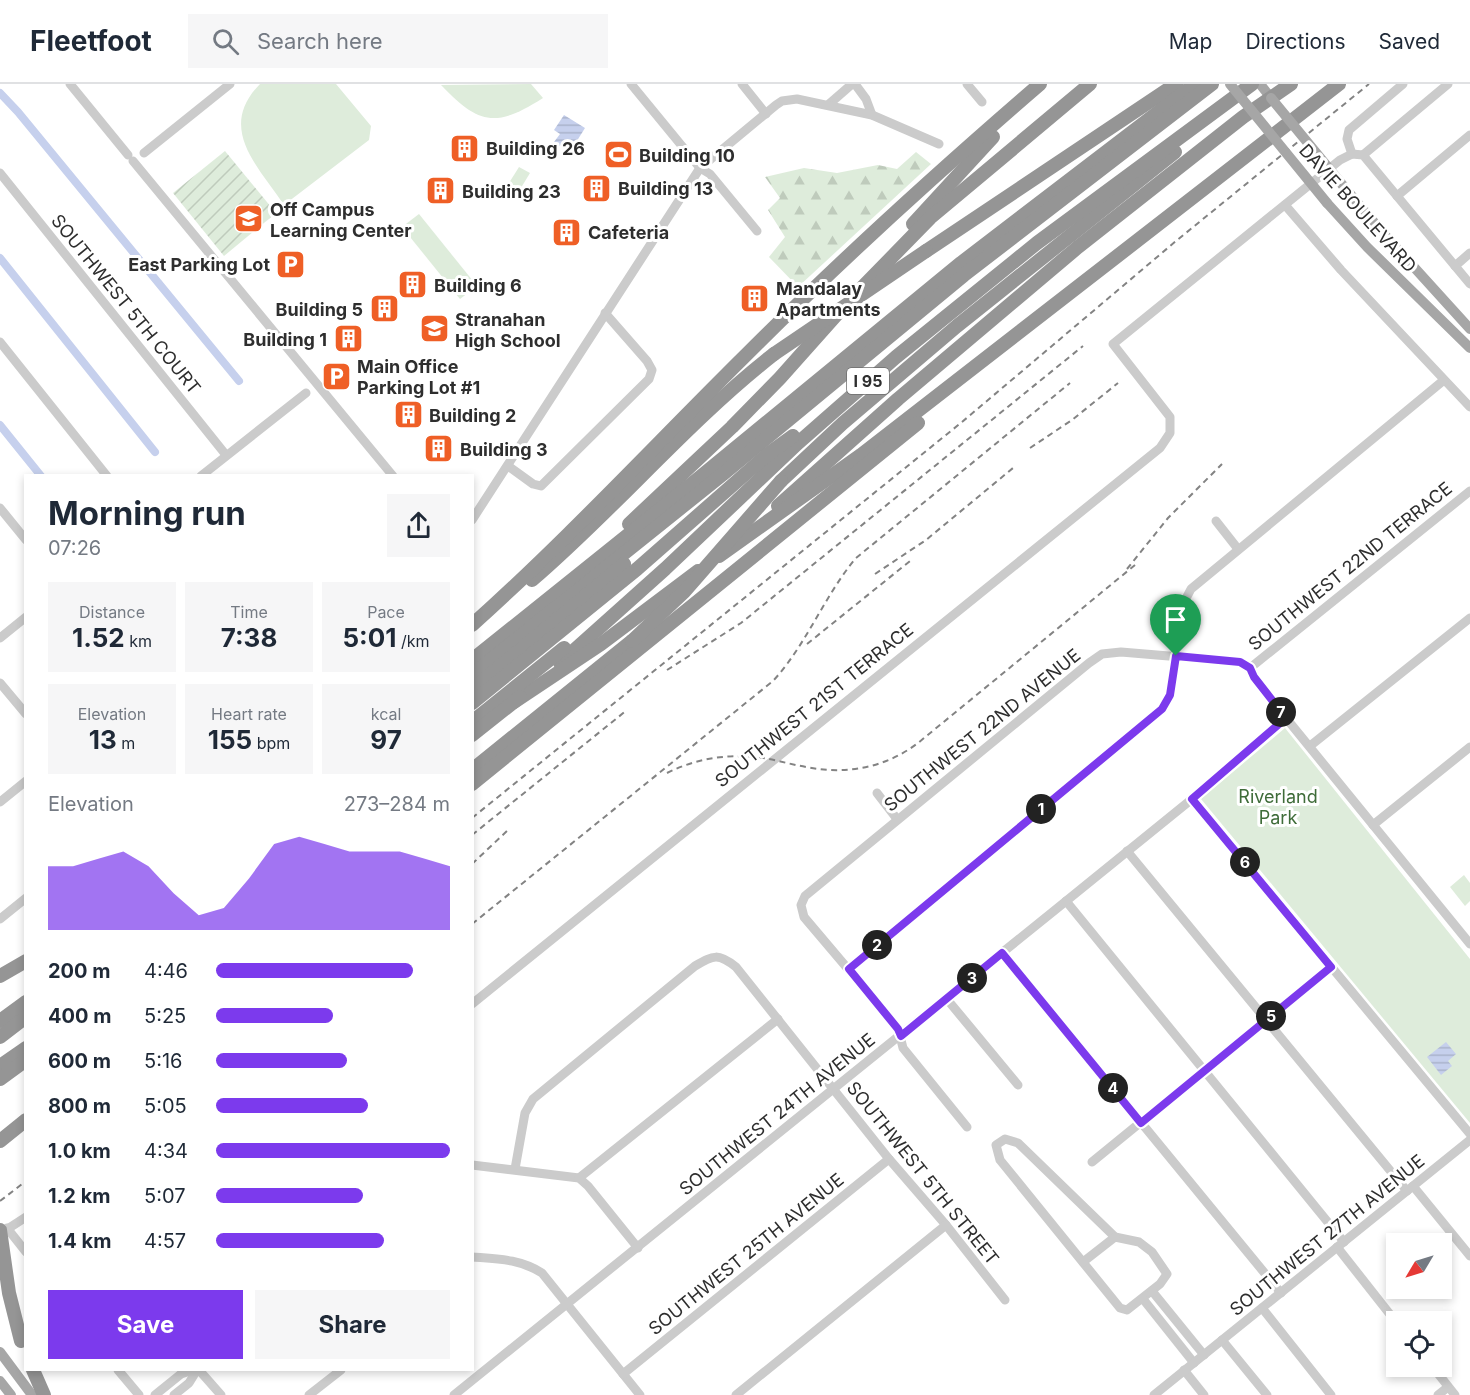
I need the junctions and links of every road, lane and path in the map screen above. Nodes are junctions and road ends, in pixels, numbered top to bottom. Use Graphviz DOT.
graph roads {
  1 [pos="70,84"];
  2 [pos="230,84"];
  3 [pos="632,84"];
  4 [pos="742,84"];
  5 [pos="853,84"];
  6 [pos="967,84"];
  7 [pos="1040,84"];
  8 [pos="1049,84"];
  9 [pos="1090,84"];
  10 [pos="1176,84"];
  11 [pos="1195,84"];
  12 [pos="1212,84"];
  13 [pos="1230,84"];
  14 [pos="1260,84"];
  15 [pos="1339,84"];
  16 [pos="1402,84"];
  17 [pos="1448,84"];
  18 [pos="1246,86"];
  19 [pos="1288,86"];
  20 [pos="1271,98"];
  21 [pos="982,102"];
  22 [pos="828,105"];
  23 [pos="1252,111"];
  24 [pos="765,114"];
  25 [pos="872,115"];
  26 [pos="1470,135"];
  27 [pos="939,144"];
  28 [pos="144,153"];
  29 [pos="1352,153"];
  30 [pos="1363,155"];
  31 [pos="700,168"];
  32 [pos="0,173"];
  33 [pos="1397,196"];
  34 [pos="1286,205"];
  35 [pos="757,231"];
  36 [pos="1470,253"];
  37 [pos="1455,266"];
  38 [pos="864,284"];
  39 [pos="1470,284"];
  40 [pos="605,313"];
  41 [pos="1046,313"];
  42 [pos="1470,329"];
  43 [pos="0,342"];
  44 [pos="1470,348"];
  45 [pos="1444,380"];
  46 [pos="306,393"];
  47 [pos="1470,407"];
  48 [pos="793,436"];
  49 [pos="226,455"];
  50 [pos="507,466"];
  51 [pos="105,474"];
  52 [pos="203,474"];
  53 [pos="391,474"];
  54 [pos="723,474"];
  55 [pos="1470,491"];
  56 [pos="0,508"];
  57 [pos="474,517"];
  58 [pos="1216,521"];
  59 [pos="24,538"];
  60 [pos="734,545"];
  61 [pos="1238,549"];
  62 [pos="569,581"];
  63 [pos="1470,618"];
  64 [pos="24,619"];
  65 [pos="474,623"];
  66 [pos="474,629"];
  67 [pos="0,638"];
  68 [pos="1176,656"];
  69 [pos="474,658"];
  70 [pos="1250,668"];
  71 [pos="474,673"];
  72 [pos="0,683"];
  73 [pos="474,688"];
  74 [pos="474,701"];
  75 [pos="514,702"];
  76 [pos="24,712"];
  77 [pos="1286,718"];
  78 [pos="474,720"];
  79 [pos="474,733"];
  80 [pos="1310,746"];
  81 [pos="1470,747"];
  82 [pos="474,768"];
  83 [pos="474,782"];
  84 [pos="24,783"];
  85 [pos="877,793"];
  86 [pos="1192,799"];
  87 [pos="0,802"];
  88 [pos="897,819"];
  89 [pos="1373,825"];
  90 [pos="1127,850"];
  91 [pos="24,900"];
  92 [pos="1066,901"];
  93 [pos="0,918"];
  94 [pos="1470,944"];
  95 [pos="1002,953"];
  96 [pos="24,962"];
  97 [pos="1331,967"];
  98 [pos="849,969"];
  99 [pos="0,976"];
  100 [pos="946,998"];
  101 [pos="474,1002"];
  102 [pos="24,1004"];
  103 [pos="778,1018"];
  104 [pos="24,1019"];
  105 [pos="1266,1020"];
  106 [pos="0,1022"];
  107 [pos="901,1036"];
  108 [pos="0,1037"];
  109 [pos="24,1049"];
  110 [pos="24,1061"];
  111 [pos="0,1066"];
  112 [pos="1205,1070"];
  113 [pos="0,1079"];
  114 [pos="1018,1085"];
  115 [pos="833,1089"];
  116 [pos="24,1122"];
  117 [pos="1141,1123"];
  118 [pos="967,1127"];
  119 [pos="1470,1134"];
  120 [pos="1470,1140"];
  121 [pos="0,1141"];
  122 [pos="889,1159"];
  123 [pos="1092,1162"];
  124 [pos="474,1165"];
  125 [pos="514,1169"];
  126 [pos="579,1178"];
  127 [pos="1410,1189"];
  128 [pos="24,1218"];
  129 [pos="946,1225"];
  130 [pos="2,1231"];
  131 [pos="1115,1237"];
  132 [pos="1340,1245"];
  133 [pos="638,1248"];
  134 [pos="24,1250"];
  135 [pos="1470,1256"];
  136 [pos="474,1257"];
  137 [pos="1083,1262"];
  138 [pos="1152,1291"];
  139 [pos="1281,1293"];
  140 [pos="1143,1299"];
  141 [pos="1005,1300"];
  142 [pos="567,1305"];
  143 [pos="1262,1308"];
  144 [pos="1388,1311"];
  145 [pos="1222,1340"];
  146 [pos="23,1347"];
  147 [pos="0,1352"];
  148 [pos="1204,1355"];
  149 [pos="1194,1363"];
  150 [pos="1185,1370"];
  151 [pos="33,1371"];
  152 [pos="119,1371"];
  153 [pos="192,1371"];
  154 [pos="195,1371"];
  155 [pos="197,1371"];
  156 [pos="340,1371"];
  157 [pos="623,1374"];
  158 [pos="1441,1377"];
  159 [pos="0,1381"];
  160 [pos="1448,1386"];
  161 [pos="11,1395"];
  162 [pos="32,1395"];
  163 [pos="44,1395"];
  164 [pos="139,1395"];
  165 [pos="155,1395"];
  166 [pos="174,1395"];
  167 [pos="221,1395"];
  168 [pos="309,1395"];
  169 [pos="454,1395"];
  170 [pos="639,1395"];
  171 [pos="736,1395"];
  172 [pos="1154,1395"];
  173 [pos="1204,1395"];
  174 [pos="1267,1395"];
  175 [pos="1331,1395"];
  176 [pos="1438,1395"];
  177 [pos="1455,1395"];
  1 -- 53 [label="street"];
  2 -- 28 [label="street"];
  3 -- 31 [label="street"];
  4 -- 24 [label="street"];
  5 -- 22 [label="street"];
  5 -- 25 [label="street"];
  6 -- 21 [label="street"];
  7 -- 65 [label="highway"];
  8 -- 38 [label="highway"];
  9 -- 38 [label="highway"];
  10 -- 66 [label="highway, bridge"];
  11 -- 62 [label="highway, I 95"];
  12 -- 54 [label="highway"];
  13 -- 23 [label="main road, DAVIE BOULEVARD, bridge"];
  14 -- 20 [label="main road, DAVIE BOULEVARD"];
  15 -- 41 [label="highway"];
  16 -- 29 [label="street"];
  17 -- 30 [label="street"];
  18 -- 48 [label="highway"];
  18 -- 75 [label="highway, I 95"];
  18 -- 82 [label="highway, bridge"];
  19 -- 20 [label="highway"];
  20 -- 23 [label="highway"];
  20 -- 42 [label="main road, DAVIE BOULEVARD, bridge"];
  22 -- 24 [label="street"];
  22 -- 25 [label="street"];
  23 -- 44 [label="main road, DAVIE BOULEVARD, bridge"];
  23 -- 60 [label="highway"];
  24 -- 31 [label="street"];
  25 -- 27 [label="street"];
  26 -- 33 [label="street"];
  29 -- 30 [label="street"];
  29 -- 34 [label="street"];
  30 -- 33 [label="street"];
  31 -- 35 [label="street"];
  31 -- 40 [label="street"];
  32 -- 49 [label="street, SOUTHWEST 5TH COURT"];
  33 -- 37 [label="street"];
  34 -- 45 [label="street"];
  34 -- 101 [label="street, SOUTHWEST 21ST TERRACE"];
  36 -- 37 [label="street"];
  37 -- 39 [label="street"];
  38 -- 62 [label="highway"];
  40 -- 50 [label="street"];
  40 -- 50 [label="street"];
  41 -- 60 [label="highway"];
  41 -- 83 [label="highway"];
  43 -- 51 [label="street"];
  45 -- 47 [label="street"];
  45 -- 61 [label="street"];
  46 -- 49 [label="street"];
  48 -- 74 [label="highway"];
  48 -- 78 [label="highway"];
  49 -- 52 [label="street"];
  50 -- 57 [label="street"];
  54 -- 71 [label="highway"];
  54 -- 73 [label="highway"];
  55 -- 70 [label="street, SOUTHWEST 22ND TERRACE"];
  56 -- 59 [label="street"];
  58 -- 61 [label="street"];
  60 -- 75 [label="highway"];
  61 -- 68 [label="street"];
  62 -- 69 [label="highway, I 95"];
  63 -- 80 [label="street"];
  64 -- 67 [label="street"];
  68 -- 70 [label="street, SOUTHWEST 22ND TERRACE"];
  68 -- 88 [label="street, SOUTHWEST 22ND AVENUE"];
  68 -- 98 [label="street"];
  70 -- 77 [label="street"];
  72 -- 76 [label="street"];
  75 -- 79 [label="highway, I 95"];
  77 -- 80 [label="street"];
  77 -- 86 [label="street, SOUTHWEST 24TH AVENUE"];
  80 -- 89 [label="street"];
  81 -- 89 [label="street"];
  84 -- 87 [label="street"];
  85 -- 88 [label="street"];
  86 -- 90 [label="street, SOUTHWEST 24TH AVENUE"];
  86 -- 97 [label="street"];
  88 -- 98 [label="street, SOUTHWEST 22ND AVENUE"];
  89 -- 94 [label="street"];
  90 -- 92 [label="street, SOUTHWEST 24TH AVENUE"];
  90 -- 105 [label="street"];
  91 -- 93 [label="street"];
  92 -- 95 [label="street, SOUTHWEST 24TH AVENUE"];
  92 -- 112 [label="street"];
  95 -- 100 [label="street, SOUTHWEST 24TH AVENUE"];
  95 -- 117 [label="street"];
  96 -- 99 [label="highway"];
  97 -- 105 [label="street"];
  97 -- 119 [label="street"];
  98 -- 107 [label="street"];
  100 -- 107 [label="street, SOUTHWEST 24TH AVENUE"];
  100 -- 114 [label="street"];
  102 -- 106 [label="highway"];
  103 -- 115 [label="street, SOUTHWEST 5TH STREET"];
  103 -- 125 [label="street, SOUTHWEST 5TH STREET"];
  103 -- 126 [label="street"];
  104 -- 108 [label="highway"];
  105 -- 112 [label="street"];
  105 -- 127 [label="street"];
  107 -- 115 [label="street, SOUTHWEST 24TH AVENUE"];
  107 -- 118 [label="street"];
  109 -- 111 [label="highway"];
  110 -- 113 [label="highway"];
  112 -- 117 [label="street"];
  112 -- 132 [label="street"];
  115 -- 122 [label="street, SOUTHWEST 5TH STREET"];
  115 -- 133 [label="street, SOUTHWEST 24TH AVENUE"];
  116 -- 121 [label="highway"];
  117 -- 123 [label="street"];
  117 -- 139 [label="street"];
  120 -- 127 [label="street, SOUTHWEST 27TH AVENUE"];
  122 -- 129 [label="street, SOUTHWEST 5TH STREET"];
  122 -- 157 [label="street, SOUTHWEST 25TH AVENUE"];
  124 -- 125 [label="street"];
  125 -- 126 [label="street"];
  126 -- 133 [label="street"];
  127 -- 132 [label="street, SOUTHWEST 27TH AVENUE"];
  127 -- 135 [label="street"];
  128 -- 130 [label="street"];
  129 -- 141 [label="street, SOUTHWEST 5TH STREET"];
  129 -- 171 [label="street"];
  130 -- 134 [label="street"];
  130 -- 146 [label="highway, bridge"];
  131 -- 137 [label="street"];
  131 -- 137 [label="street"];
  131 -- 138 [label="street"];
  132 -- 139 [label="street, SOUTHWEST 27TH AVENUE"];
  132 -- 144 [label="street"];
  133 -- 142 [label="street, SOUTHWEST 24TH AVENUE"];
  136 -- 142 [label="street"];
  137 -- 140 [label="street"];
  138 -- 140 [label="street"];
  138 -- 148 [label="street"];
  139 -- 143 [label="street, SOUTHWEST 27TH AVENUE"];
  140 -- 149 [label="street"];
  142 -- 157 [label="street"];
  142 -- 169 [label="street, SOUTHWEST 24TH AVENUE"];
  143 -- 145 [label="street, SOUTHWEST 27TH AVENUE"];
  143 -- 175 [label="street"];
  145 -- 148 [label="street, SOUTHWEST 27TH AVENUE"];
  145 -- 174 [label="street"];
  147 -- 162 [label="main road"];
  148 -- 149 [label="street, SOUTHWEST 27TH AVENUE"];
  149 -- 150 [label="street, SOUTHWEST 27TH AVENUE"];
  150 -- 172 [label="street, SOUTHWEST 27TH AVENUE"];
  150 -- 173 [label="street"];
  151 -- 163 [label="highway"];
  152 -- 164 [label="street"];
  153 -- 165 [label="street"];
  154 -- 166 [label="street"];
  155 -- 167 [label="street"];
  156 -- 168 [label="street"];
  157 -- 170 [label="street"];
  158 -- 160 [label="street"];
  159 -- 161 [label="main road"];
  160 -- 176 [label="street"];
  160 -- 177 [label="street"];
}
